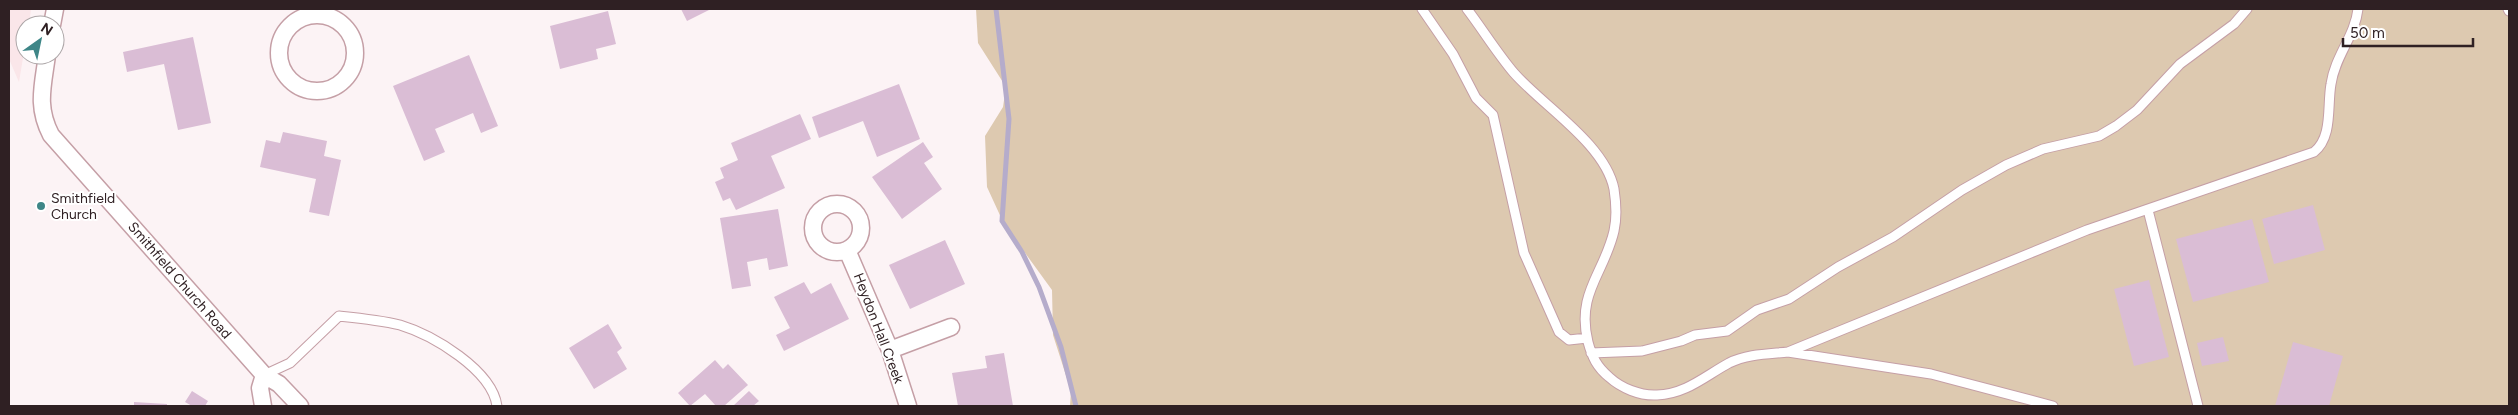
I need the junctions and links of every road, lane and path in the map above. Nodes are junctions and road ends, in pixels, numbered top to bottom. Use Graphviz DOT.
graph roads {
  1 [pos="1422,9"];
  2 [pos="1467,9"];
  3 [pos="2247,9"];
  4 [pos="2358,9"];
  5 [pos="343,15"];
  6 [pos="46,65"];
  7 [pos="2148,210"];
  8 [pos="847,250"];
  9 [pos="951,327"];
  10 [pos="1587,338"];
  11 [pos="890,350"];
  12 [pos="1788,352"];
  13 [pos="1591,353"];
  14 [pos="264,375"];
  15 [pos="263,406"];
  16 [pos="300,406"];
  17 [pos="497,406"];
  18 [pos="908,406"];
  19 [pos="2053,406"];
  20 [pos="2198,406"];
  1 -- 10 [label="lane"];
  2 -- 10 [label="lane"];
  3 -- 13 [label="lane"];
  4 -- 7 [label="lane"];
  5 -- 5 [label="street"];
  6 -- 14 [label="street, Smithfield Church Road"];
  7 -- 12 [label="lane"];
  7 -- 20 [label="lane"];
  8 -- 11 [label="street, Heydon Hall Creek"];
  9 -- 11 [label="street"];
  10 -- 13 [label="lane"];
  11 -- 18 [label="street, Heydon Hall Creek"];
  12 -- 13 [label="lane"];
  12 -- 19 [label="lane"];
  14 -- 15 [label="street"];
  14 -- 16 [label="street, Smithfield Church Road"];
  14 -- 17 [label="lane"];
}
